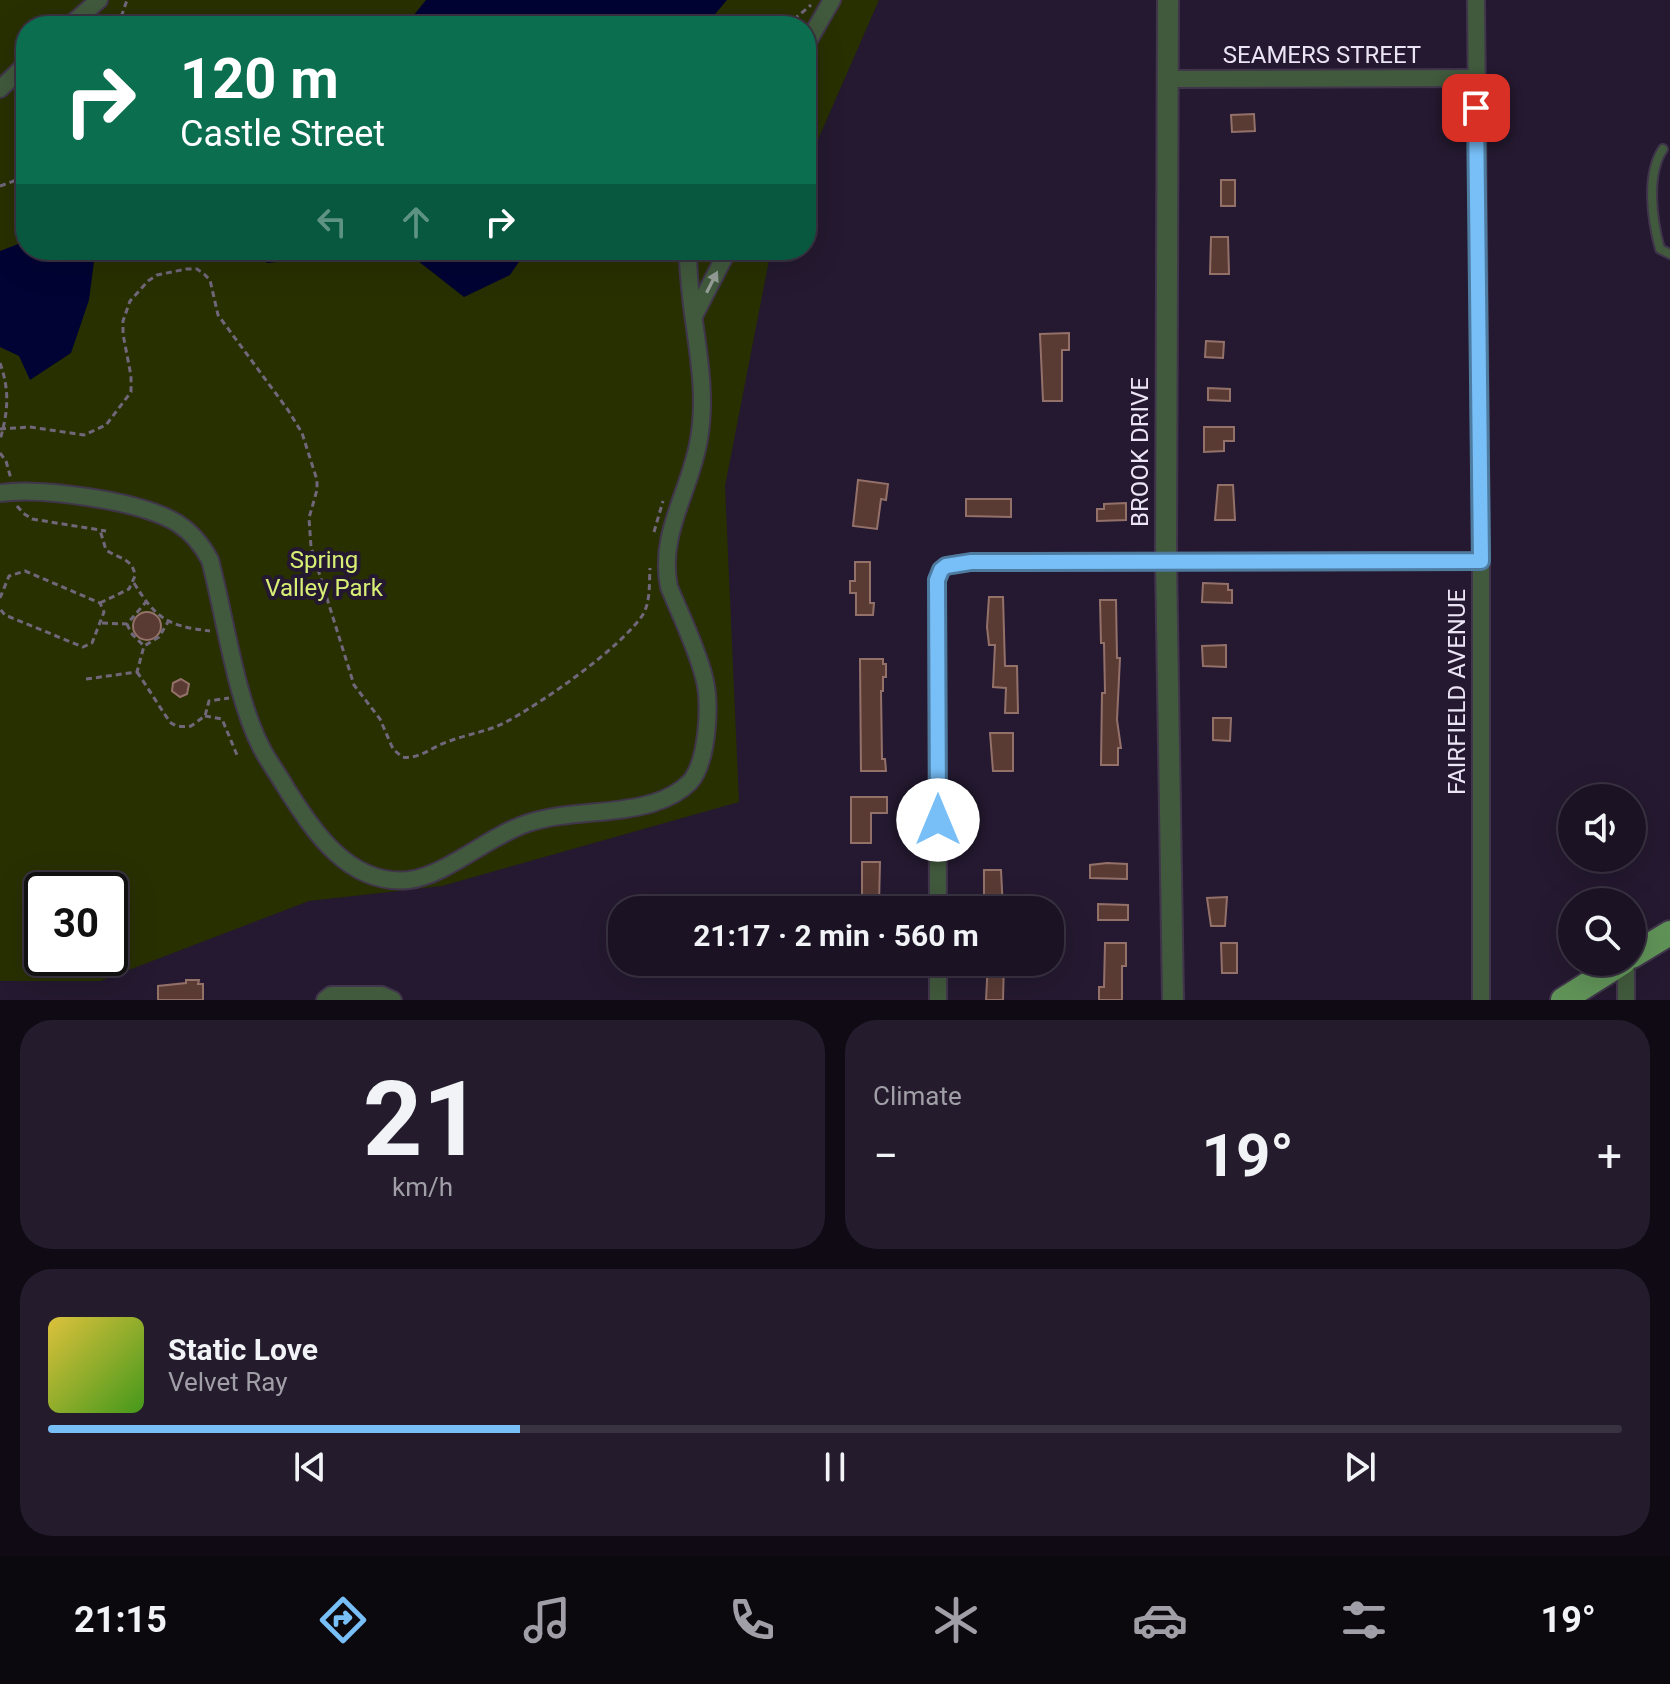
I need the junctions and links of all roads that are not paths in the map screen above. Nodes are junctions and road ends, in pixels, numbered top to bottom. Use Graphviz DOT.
graph roads {
  1 [pos="99,0"];
  2 [pos="832,0"];
  3 [pos="1168,0"];
  4 [pos="1476,0"];
  5 [pos="81,16"];
  6 [pos="816,28"];
  7 [pos="16,74"];
  8 [pos="1476,78"];
  9 [pos="1169,79"];
  10 [pos="0,89"];
  11 [pos="1663,149"];
  12 [pos="1670,254"];
  13 [pos="688,260"];
  14 [pos="723,260"];
  15 [pos="695,314"];
  16 [pos="0,493"];
  17 [pos="1166,560"];
  18 [pos="1481,561"];
  19 [pos="938,896"];
  20 [pos="1670,933"];
  21 [pos="1646,948"];
  22 [pos="938,976"];
  23 [pos="1602,976"];
  24 [pos="1625,976"];
  25 [pos="356,996"];
  26 [pos="325,1000"];
  27 [pos="393,1000"];
  28 [pos="938,1000"];
  29 [pos="1173,1000"];
  30 [pos="1481,1000"];
  31 [pos="1563,1000"];
  32 [pos="1626,1000"];
  1 -- 5 [label="street"];
  2 -- 6 [label="street"];
  3 -- 9 [label="street, BROOK DRIVE"];
  4 -- 8 [label="street, FAIRFIELD AVENUE"];
  7 -- 10 [label="street"];
  8 -- 9 [label="street, SEAMERS STREET"];
  8 -- 18 [label="street, FAIRFIELD AVENUE"];
  9 -- 17 [label="street, BROOK DRIVE"];
  11 -- 12 [label="lane"];
  13 -- 15 [label="street"];
  15 -- 14 [label="street, one-way"];
  15 -- 16 [label="street"];
  17 -- 18 [label="street"];
  17 -- 19 [label="street"];
  17 -- 29 [label="street, BROOK DRIVE"];
  18 -- 30 [label="street, FAIRFIELD AVENUE"];
  20 -- 21 [label="main road"];
  22 -- 28 [label="street"];
  23 -- 31 [label="main road"];
  24 -- 32 [label="street"];
  25 -- 26 [label="street"];
  25 -- 27 [label="street"];
}
